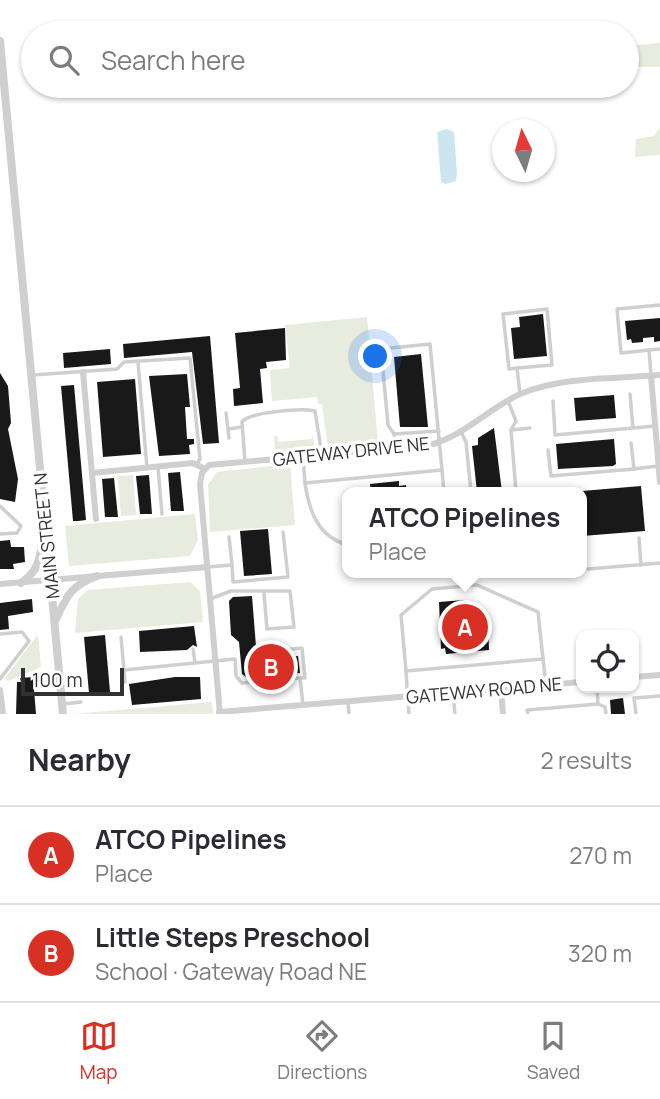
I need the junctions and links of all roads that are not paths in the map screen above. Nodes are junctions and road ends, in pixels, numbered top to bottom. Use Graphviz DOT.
graph roads {
  1 [pos="0,41"];
  2 [pos="660,305"];
  3 [pos="660,349"];
  4 [pos="649,350"];
  5 [pos="138,362"];
  6 [pos="517,368"];
  7 [pos="83,372"];
  8 [pos="660,375"];
  9 [pos="31,376"];
  10 [pos="651,376"];
  11 [pos="520,394"];
  12 [pos="631,394"];
  13 [pos="508,401"];
  14 [pos="553,401"];
  15 [pos="657,404"];
  16 [pos="226,413"];
  17 [pos="655,426"];
  18 [pos="242,427"];
  19 [pos="530,428"];
  20 [pos="633,428"];
  21 [pos="228,429"];
  22 [pos="512,429"];
  23 [pos="439,431"];
  24 [pos="461,432"];
  25 [pos="394,434"];
  26 [pos="229,438"];
  27 [pos="440,442"];
  28 [pos="631,443"];
  29 [pos="396,448"];
  30 [pos="659,448"];
  31 [pos="548,450"];
  32 [pos="321,455"];
  33 [pos="303,457"];
  34 [pos="245,462"];
  35 [pos="197,465"];
  36 [pos="659,466"];
  37 [pos="158,467"];
  38 [pos="147,468"];
  39 [pos="205,469"];
  40 [pos="634,469"];
  41 [pos="443,471"];
  42 [pos="92,472"];
  43 [pos="660,482"];
  44 [pos="305,483"];
  45 [pos="444,487"];
  46 [pos="470,487"];
  47 [pos="516,487"];
  48 [pos="0,506"];
  49 [pos="162,514"];
  50 [pos="96,519"];
  51 [pos="44,521"];
  52 [pos="283,532"];
  53 [pos="0,534"];
  54 [pos="229,537"];
  55 [pos="639,538"];
  56 [pos="342,544"];
  57 [pos="660,563"];
  58 [pos="232,565"];
  59 [pos="641,565"];
  60 [pos="208,567"];
  61 [pos="588,569"];
  62 [pos="97,576"];
  63 [pos="50,580"];
  64 [pos="21,583"];
  65 [pos="0,584"];
  66 [pos="264,594"];
  67 [pos="210,599"];
  68 [pos="55,622"];
  69 [pos="0,634"];
  70 [pos="121,637"];
  71 [pos="193,649"];
  72 [pos="262,652"];
  73 [pos="543,659"];
  74 [pos="215,662"];
  75 [pos="195,663"];
  76 [pos="124,670"];
  77 [pos="406,670"];
  78 [pos="660,675"];
  79 [pos="639,677"];
  80 [pos="300,678"];
  81 [pos="0,679"];
  82 [pos="125,682"];
  83 [pos="576,682"];
  84 [pos="546,685"];
  85 [pos="501,689"];
  86 [pos="0,690"];
  87 [pos="453,692"];
  88 [pos="597,693"];
  89 [pos="660,696"];
  90 [pos="408,697"];
  91 [pos="82,702"];
  92 [pos="348,702"];
  93 [pos="62,704"];
  94 [pos="598,704"];
  95 [pos="303,705"];
  96 [pos="260,711"];
  97 [pos="220,713"];
  98 [pos="3,714"];
  99 [pos="63,714"];
  100 [pos="349,714"];
  101 [pos="409,714"];
  102 [pos="456,714"];
  103 [pos="503,714"];
  104 [pos="528,714"];
  105 [pos="606,714"];
  106 [pos="636,714"];
  1 -- 9 [label="street, MAIN STREET N"];
  2 -- 4 [label="lane"];
  3 -- 4 [label="lane"];
  4 -- 10 [label="lane"];
  5 -- 7 [label="lane"];
  5 -- 35 [label="lane"];
  5 -- 38 [label="lane"];
  6 -- 6 [label="lane"];
  6 -- 11 [label="lane"];
  7 -- 9 [label="lane"];
  7 -- 42 [label="street"];
  8 -- 10 [label="street, GATEWAY DRIVE NE"];
  9 -- 51 [label="street, MAIN STREET N"];
  10 -- 11 [label="street, GATEWAY DRIVE NE"];
  10 -- 15 [label="street"];
  11 -- 13 [label="street, GATEWAY DRIVE NE"];
  12 -- 20 [label="lane"];
  13 -- 22 [label="lane"];
  13 -- 24 [label="street, GATEWAY DRIVE NE"];
  14 -- 20 [label="lane"];
  15 -- 17 [label="street"];
  16 -- 21 [label="lane"];
  17 -- 20 [label="lane"];
  17 -- 30 [label="street"];
  18 -- 21 [label="lane"];
  18 -- 32 [label="lane"];
  18 -- 34 [label="lane"];
  19 -- 22 [label="lane"];
  21 -- 26 [label="lane"];
  22 -- 47 [label="lane"];
  23 -- 25 [label="lane"];
  23 -- 25 [label="lane"];
  23 -- 27 [label="lane"];
  24 -- 27 [label="street, GATEWAY DRIVE NE"];
  24 -- 46 [label="lane"];
  25 -- 29 [label="lane"];
  27 -- 29 [label="street, GATEWAY DRIVE NE"];
  27 -- 41 [label="lane"];
  28 -- 40 [label="lane"];
  29 -- 32 [label="street, GATEWAY DRIVE NE"];
  30 -- 36 [label="street"];
  31 -- 40 [label="lane"];
  32 -- 33 [label="street, GATEWAY DRIVE NE"];
  33 -- 34 [label="street, GATEWAY DRIVE NE"];
  33 -- 44 [label="lane"];
  34 -- 39 [label="street, GATEWAY DRIVE NE"];
  35 -- 37 [label="street"];
  35 -- 39 [label="street"];
  36 -- 40 [label="lane"];
  36 -- 43 [label="street"];
  37 -- 38 [label="street"];
  37 -- 49 [label="lane"];
  38 -- 42 [label="street"];
  39 -- 60 [label="street"];
  41 -- 44 [label="lane"];
  41 -- 45 [label="lane"];
  42 -- 50 [label="street"];
  44 -- 56 [label="lane"];
  48 -- 53 [label="lane"];
  51 -- 63 [label="street, MAIN STREET N"];
  51 -- 64 [label="street"];
  52 -- 58 [label="lane"];
  54 -- 58 [label="lane"];
  55 -- 59 [label="lane"];
  57 -- 59 [label="lane"];
  58 -- 60 [label="lane"];
  59 -- 61 [label="lane"];
  60 -- 62 [label="street"];
  60 -- 67 [label="street"];
  62 -- 63 [label="street"];
  62 -- 68 [label="street"];
  63 -- 64 [label="street"];
  63 -- 68 [label="street, MAIN STREET N"];
  64 -- 65 [label="street"];
  66 -- 66 [label="lane"];
  66 -- 67 [label="lane"];
  67 -- 74 [label="street"];
  68 -- 93 [label="street, MAIN STREET N"];
  69 -- 81 [label="lane"];
  70 -- 76 [label="lane"];
  71 -- 75 [label="lane"];
  72 -- 80 [label="lane"];
  73 -- 77 [label="lane"];
  73 -- 77 [label="lane"];
  73 -- 84 [label="lane"];
  74 -- 75 [label="lane"];
  74 -- 80 [label="lane"];
  74 -- 97 [label="street"];
  75 -- 76 [label="lane"];
  76 -- 82 [label="lane"];
  77 -- 90 [label="lane"];
  78 -- 79 [label="street"];
  80 -- 95 [label="lane"];
  83 -- 84 [label="street, GATEWAY ROAD NE"];
  84 -- 85 [label="street, GATEWAY ROAD NE"];
  85 -- 87 [label="street, GATEWAY ROAD NE"];
  85 -- 103 [label="street"];
  86 -- 98 [label="street"];
  87 -- 90 [label="street, GATEWAY ROAD NE"];
  87 -- 102 [label="lane"];
  88 -- 94 [label="lane"];
  89 -- 106 [label="lane"];
  90 -- 92 [label="street, GATEWAY ROAD NE"];
  90 -- 101 [label="lane"];
  91 -- 93 [label="lane"];
  92 -- 95 [label="street, GATEWAY ROAD NE"];
  92 -- 100 [label="lane"];
  93 -- 99 [label="street, MAIN STREET N"];
  94 -- 104 [label="lane"];
  94 -- 105 [label="lane"];
  95 -- 96 [label="street, GATEWAY ROAD NE"];
  96 -- 97 [label="street, GATEWAY ROAD NE"];
}
